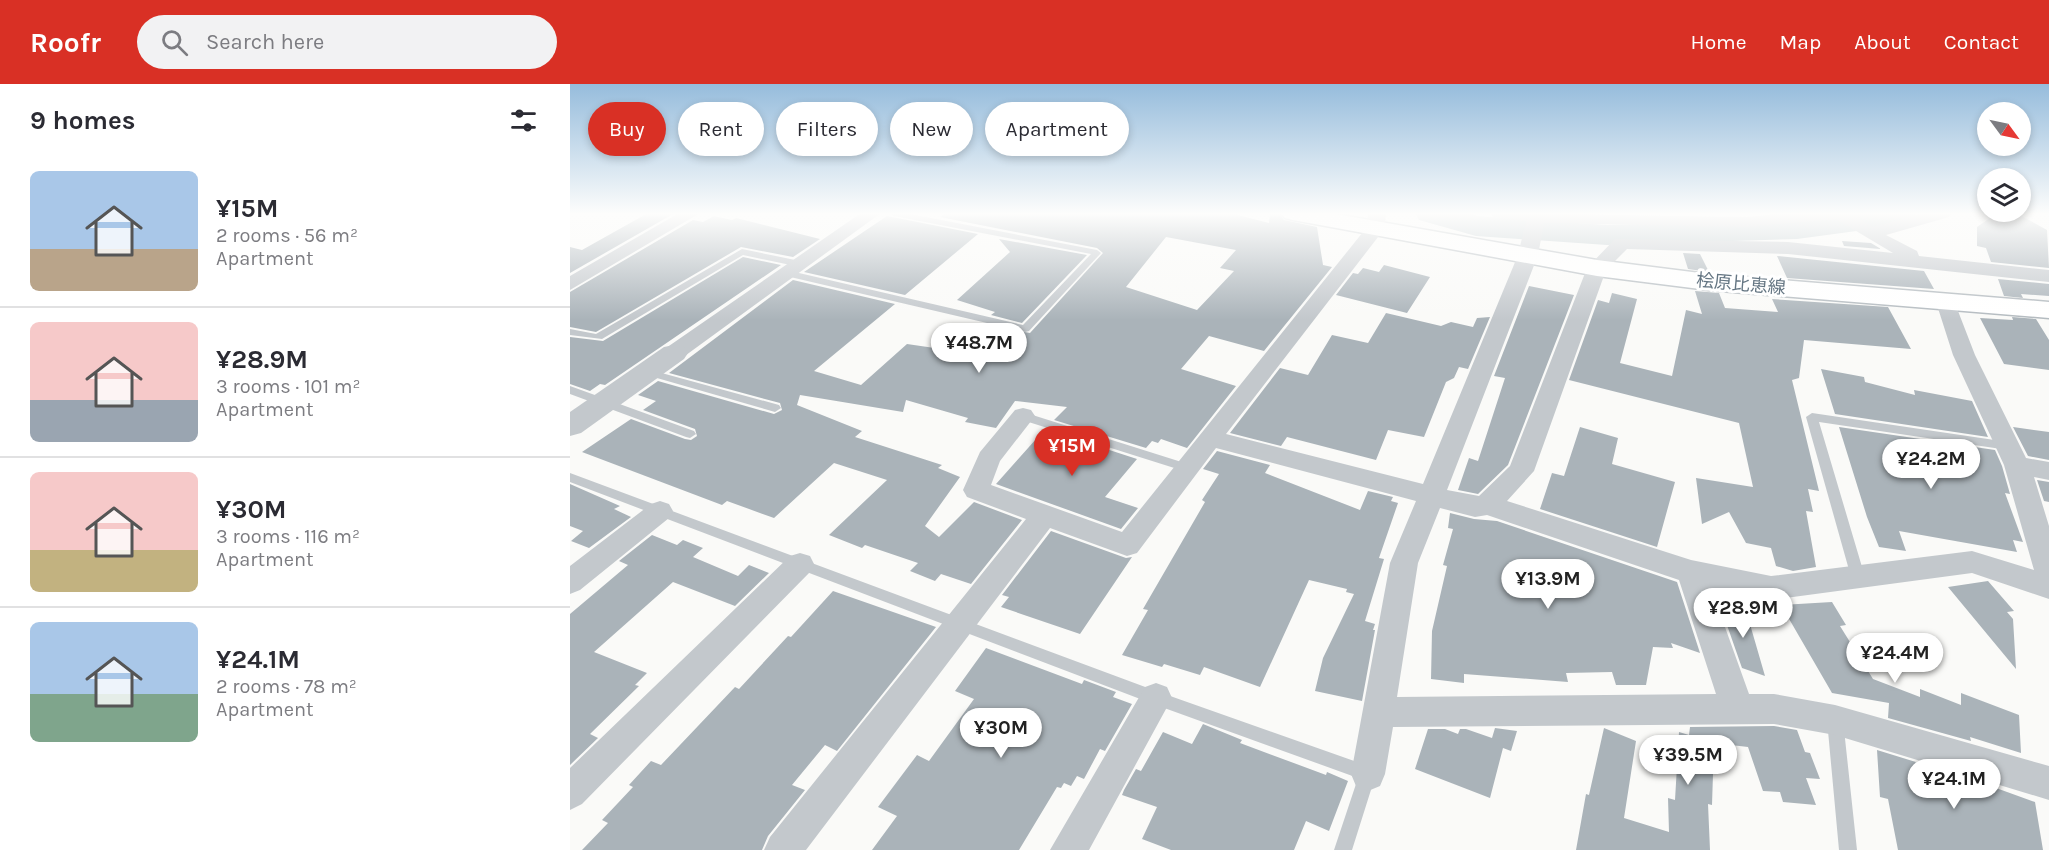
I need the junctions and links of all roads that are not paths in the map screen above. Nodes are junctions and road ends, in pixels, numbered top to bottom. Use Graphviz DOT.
graph roads {
  1 [pos="630,249"];
  2 [pos="822,249"];
  3 [pos="1075,249"];
  4 [pos="1355,249"];
  5 [pos="1526,249"];
  6 [pos="1564,249"];
  7 [pos="1616,249"];
  8 [pos="1796,249"];
  9 [pos="1899,249"];
  10 [pos="1921,260"];
  11 [pos="1597,268"];
  12 [pos="793,269"];
  13 [pos="2049,276"];
  14 [pos="570,284"];
  15 [pos="1946,302"];
  16 [pos="2049,310"];
  17 [pos="570,332"];
  18 [pos="674,353"];
  19 [pos="646,372"];
  20 [pos="570,390"];
  21 [pos="602,404"];
  22 [pos="775,408"];
  23 [pos="1023,416"];
  24 [pos="570,426"];
  25 [pos="690,434"];
  26 [pos="1210,438"];
  27 [pos="2013,456"];
  28 [pos="1187,468"];
  29 [pos="2049,471"];
  30 [pos="570,477"];
  31 [pos="1430,494"];
  32 [pos="1487,505"];
  33 [pos="660,511"];
  34 [pos="1045,514"];
  35 [pos="800,564"];
  36 [pos="1690,572"];
  37 [pos="2049,572"];
  38 [pos="1858,577"];
  39 [pos="570,582"];
  40 [pos="2049,587"];
  41 [pos="962,625"];
  42 [pos="1156,698"];
  43 [pos="1738,710"];
  44 [pos="1378,712"];
  45 [pos="1835,720"];
  46 [pos="1368,774"];
  47 [pos="2049,783"];
  48 [pos="570,792"];
  49 [pos="783,850"];
  50 [pos="1069,850"];
  51 [pos="1343,850"];
  52 [pos="1848,850"];
  1 -- 14 [label="street"];
  2 -- 12 [label="street"];
  3 -- 12 [label="lane"];
  4 -- 26 [label="street"];
  5 -- 31 [label="street"];
  6 -- 11 [label="main road, 桧原比恵線"];
  7 -- 11 [label="street"];
  8 -- 10 [label="street"];
  9 -- 10 [label="street"];
  10 -- 13 [label="street"];
  11 -- 15 [label="main road, 桧原比恵線"];
  11 -- 32 [label="street"];
  12 -- 17 [label="lane"];
  12 -- 18 [label="street"];
  15 -- 16 [label="main road, 桧原比恵線"];
  15 -- 27 [label="street"];
  18 -- 19 [label="street"];
  19 -- 21 [label="street"];
  19 -- 22 [label="lane"];
  20 -- 21 [label="lane"];
  21 -- 24 [label="street"];
  21 -- 25 [label="lane"];
  23 -- 28 [label="lane"];
  23 -- 34 [label="street"];
  26 -- 28 [label="street"];
  26 -- 31 [label="street"];
  27 -- 29 [label="street"];
  27 -- 37 [label="street"];
  27 -- 38 [label="lane"];
  28 -- 34 [label="street"];
  30 -- 33 [label="lane"];
  31 -- 32 [label="street"];
  31 -- 44 [label="street"];
  32 -- 36 [label="street"];
  33 -- 35 [label="lane"];
  33 -- 39 [label="street"];
  34 -- 41 [label="street"];
  35 -- 41 [label="lane"];
  35 -- 48 [label="street"];
  36 -- 38 [label="street"];
  36 -- 43 [label="street"];
  38 -- 40 [label="street"];
  41 -- 42 [label="lane"];
  41 -- 49 [label="street"];
  42 -- 46 [label="lane"];
  42 -- 50 [label="street"];
  43 -- 44 [label="street"];
  43 -- 45 [label="street"];
  44 -- 46 [label="street"];
  45 -- 47 [label="street"];
  45 -- 52 [label="lane"];
  46 -- 51 [label="lane"];
}
